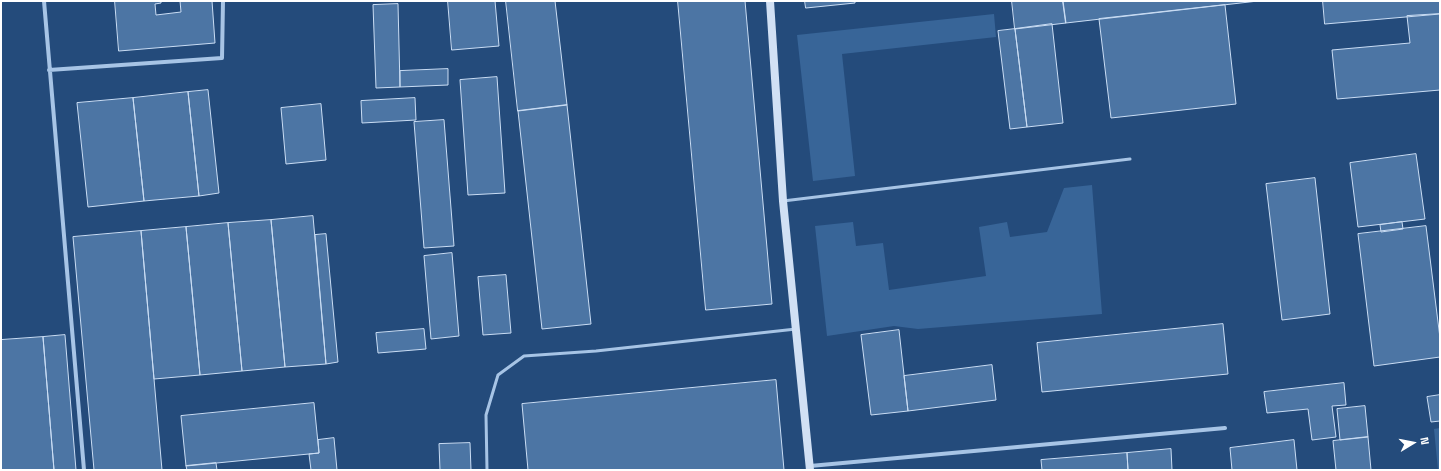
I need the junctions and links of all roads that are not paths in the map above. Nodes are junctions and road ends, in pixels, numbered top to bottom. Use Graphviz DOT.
graph roads {
  1 [pos="44,1"];
  2 [pos="223,1"];
  3 [pos="770,1"];
  4 [pos="49,70"];
  5 [pos="1130,159"];
  6 [pos="783,201"];
  7 [pos="796,329"];
  8 [pos="1225,428"];
  9 [pos="810,468"];
  10 [pos="84,470"];
  11 [pos="487,470"];
  1 -- 4 [label="street"];
  2 -- 4 [label="street"];
  3 -- 6 [label="street"];
  4 -- 10 [label="street"];
  5 -- 6 [label="lane"];
  6 -- 7 [label="street"];
  7 -- 9 [label="street"];
  7 -- 11 [label="lane"];
  8 -- 9 [label="street"];
}
